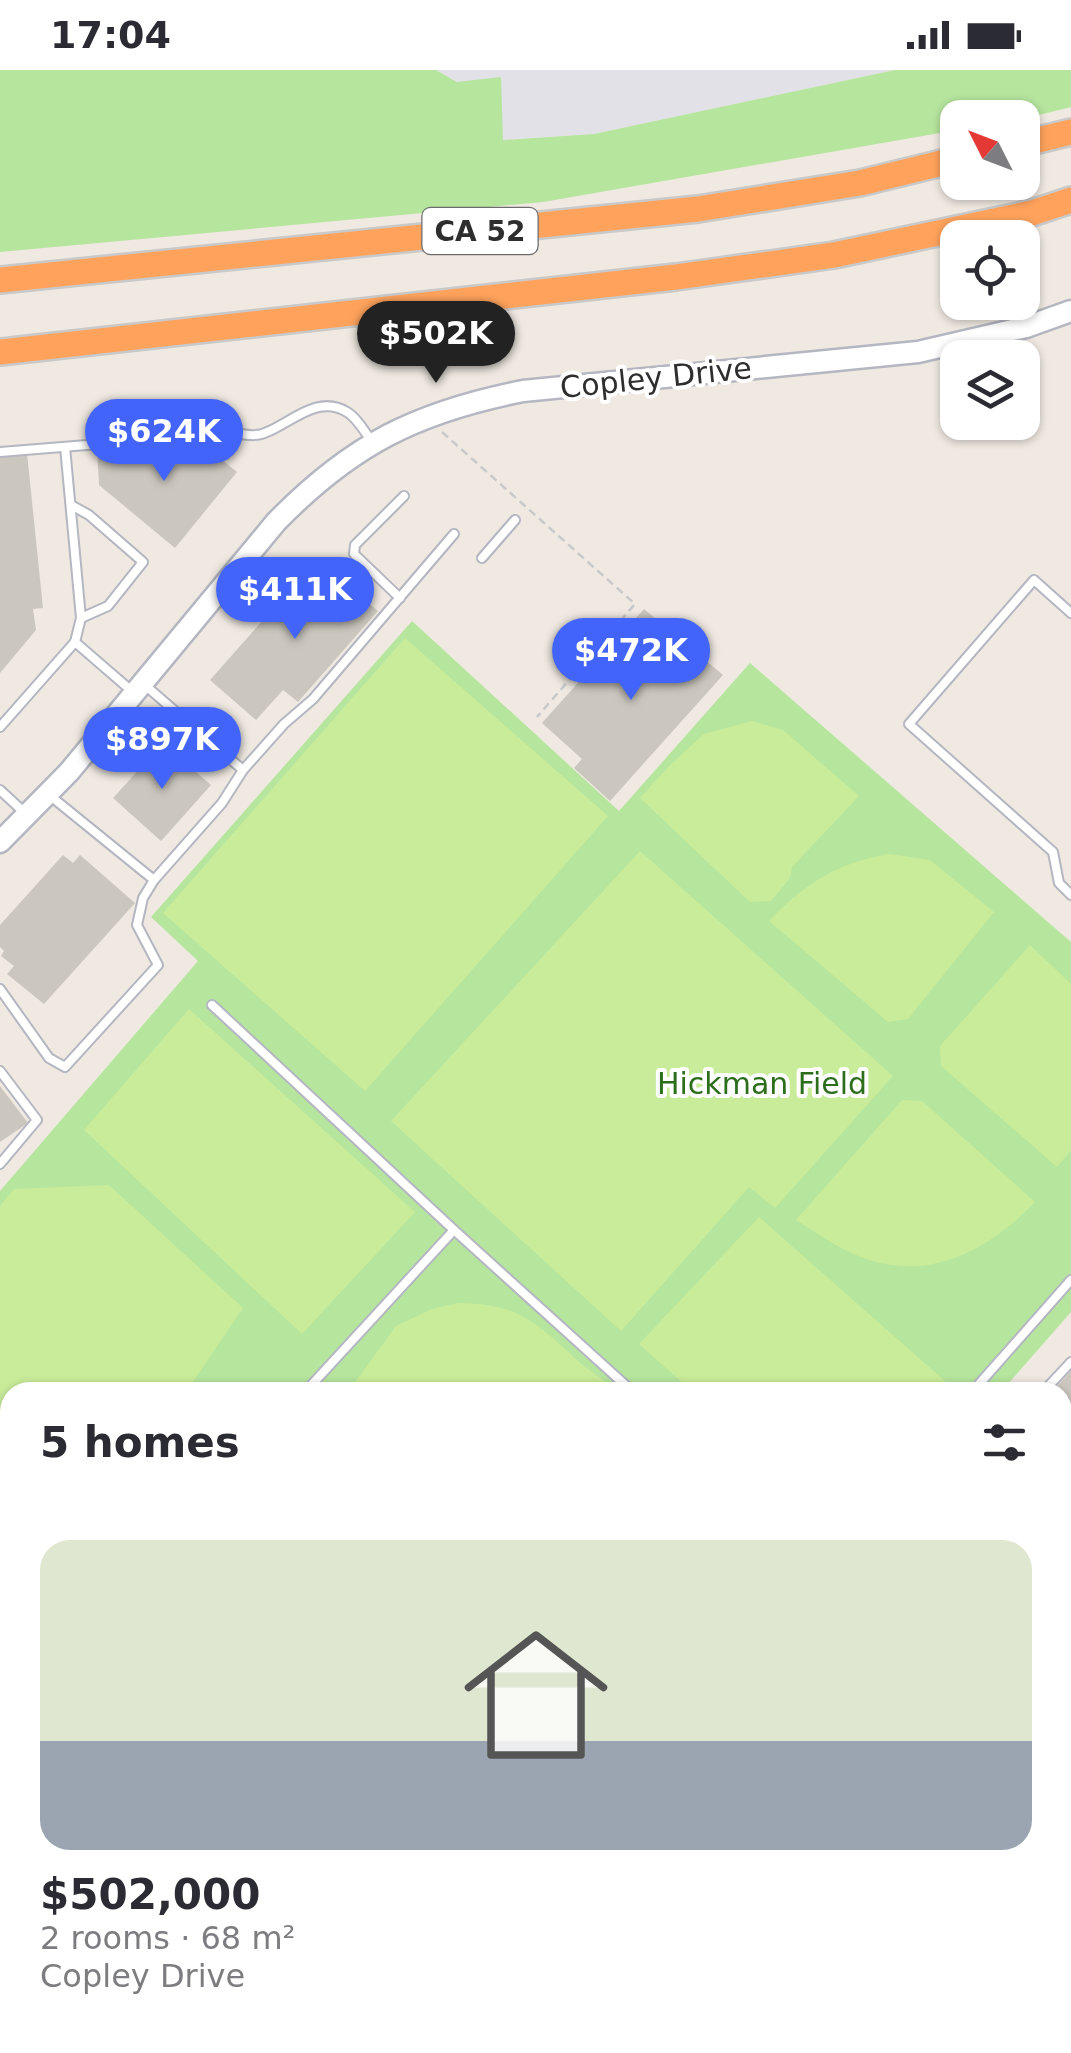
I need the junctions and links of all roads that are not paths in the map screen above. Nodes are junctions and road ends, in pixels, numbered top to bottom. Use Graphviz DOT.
graph roads {
  1 [pos="1071,132"];
  2 [pos="1040,140"];
  3 [pos="940,164"];
  4 [pos="1071,200"];
  5 [pos="0,280"];
  6 [pos="1071,311"];
  7 [pos="0,352"];
  8 [pos="372,442"];
  9 [pos="65,446"];
  10 [pos="0,452"];
  11 [pos="404,496"];
  12 [pos="70,505"];
  13 [pos="515,520"];
  14 [pos="454,534"];
  15 [pos="482,558"];
  16 [pos="400,598"];
  17 [pos="1071,614"];
  18 [pos="82,618"];
  19 [pos="75,642"];
  20 [pos="138,688"];
  21 [pos="0,726"];
  22 [pos="243,770"];
  23 [pos="0,790"];
  24 [pos="48,794"];
  25 [pos="28,816"];
  26 [pos="0,842"];
  27 [pos="154,880"];
  28 [pos="1071,894"];
  29 [pos="0,989"];
  30 [pos="212,1005"];
  31 [pos="0,1071"];
  32 [pos="0,1164"];
  33 [pos="454,1230"];
  34 [pos="1071,1280"];
  35 [pos="1071,1362"];
  36 [pos="314,1382"];
  37 [pos="622,1382"];
  38 [pos="981,1382"];
  39 [pos="1052,1382"];
  1 -- 2 [label="highway"];
  3 -- 5 [label="highway, CA 52"];
  4 -- 7 [label="highway, CA 52"];
  6 -- 8 [label="street, Copley Drive"];
  8 -- 9 [label="lane"];
  8 -- 20 [label="street, Copley Drive"];
  9 -- 10 [label="lane"];
  9 -- 12 [label="lane"];
  11 -- 16 [label="lane"];
  12 -- 18 [label="lane"];
  12 -- 18 [label="lane"];
  13 -- 15 [label="lane"];
  14 -- 16 [label="lane"];
  16 -- 22 [label="lane"];
  17 -- 28 [label="lane"];
  18 -- 19 [label="lane"];
  19 -- 20 [label="lane"];
  19 -- 21 [label="lane"];
  20 -- 22 [label="lane"];
  20 -- 24 [label="street, Copley Drive"];
  22 -- 27 [label="lane"];
  23 -- 25 [label="lane"];
  24 -- 25 [label="street, Copley Drive"];
  24 -- 27 [label="lane"];
  25 -- 26 [label="street, Copley Drive"];
  27 -- 29 [label="lane"];
  30 -- 33 [label="lane"];
  31 -- 32 [label="lane"];
  33 -- 36 [label="lane"];
  33 -- 37 [label="lane"];
  34 -- 38 [label="lane"];
  35 -- 39 [label="lane"];
}
